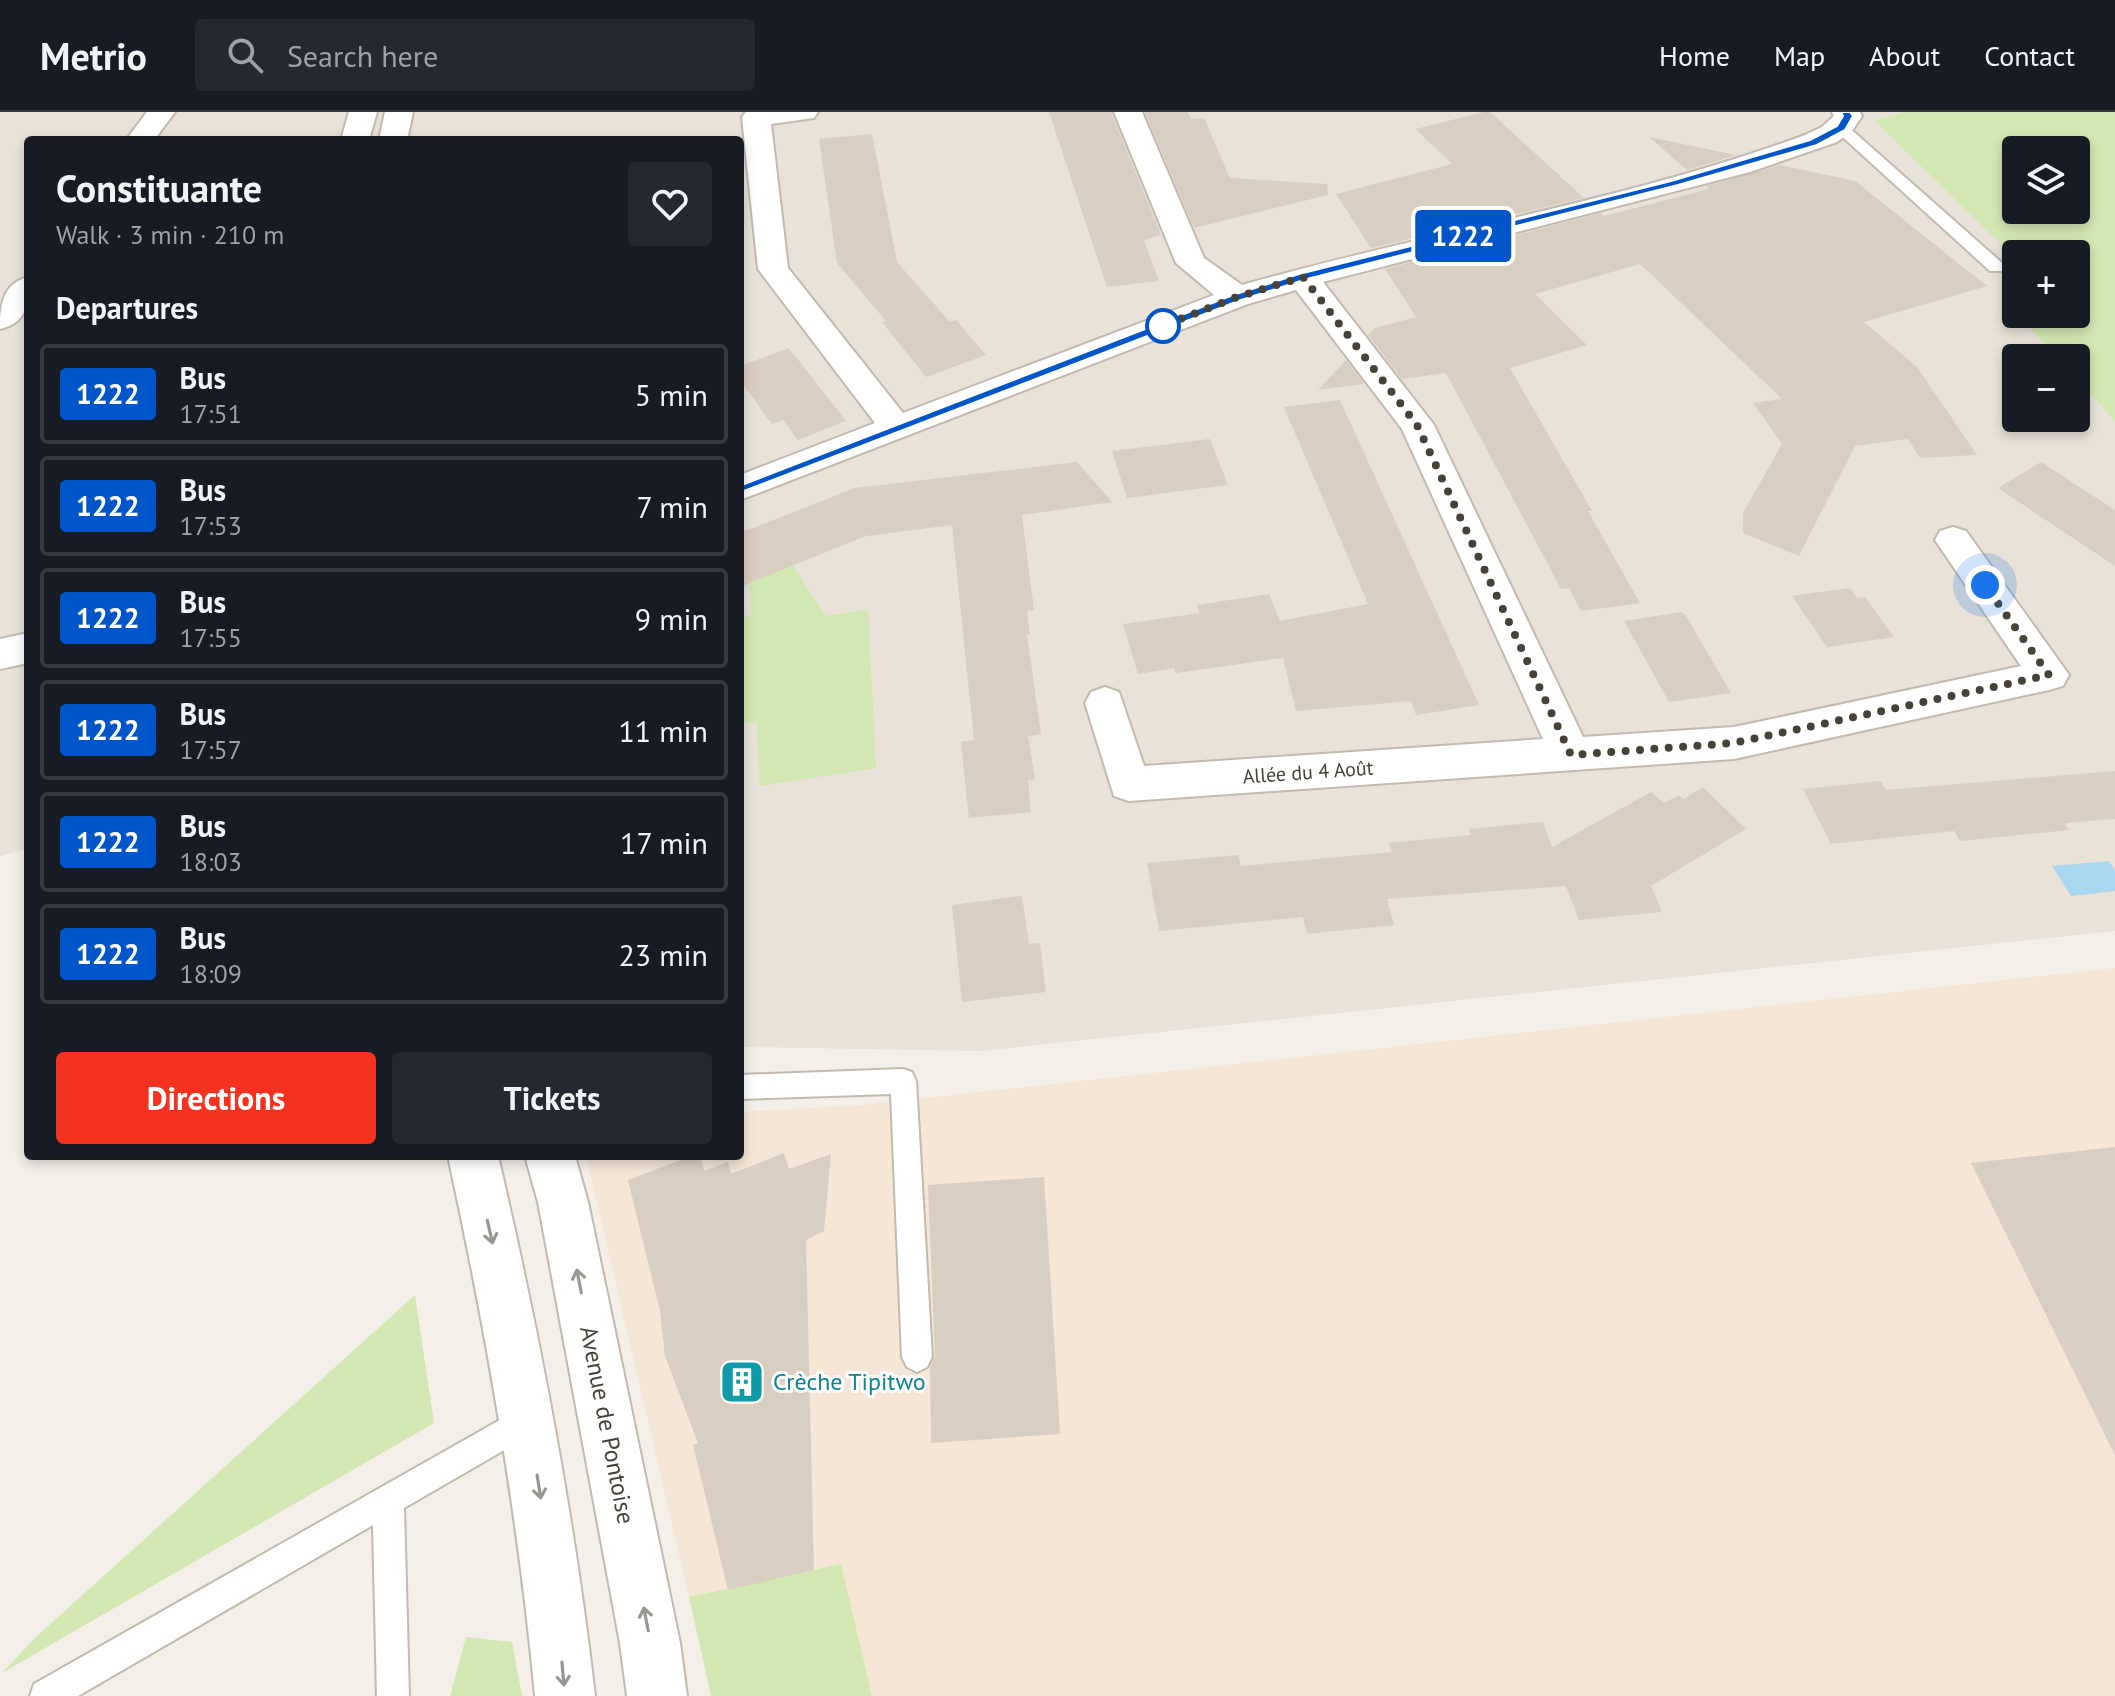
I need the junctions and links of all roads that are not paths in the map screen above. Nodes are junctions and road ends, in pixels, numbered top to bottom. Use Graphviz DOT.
graph roads {
  1 [pos="161,112"];
  2 [pos="363,112"];
  3 [pos="399,112"];
  4 [pos="804,112"];
  5 [pos="1128,112"];
  6 [pos="1845,120"];
  7 [pos="143,136"];
  8 [pos="356,136"];
  9 [pos="394,136"];
  10 [pos="754,212"];
  11 [pos="1996,267"];
  12 [pos="1303,277"];
  13 [pos="24,292"];
  14 [pos="1237,297"];
  15 [pos="0,319"];
  16 [pos="897,428"];
  17 [pos="744,486"];
  18 [pos="1953,540"];
  19 [pos="24,649"];
  20 [pos="0,654"];
  21 [pos="1105,703"];
  22 [pos="1571,755"];
  23 [pos="744,1087"];
  24 [pos="474,1160"];
  25 [pos="551,1160"];
  26 [pos="917,1357"];
  27 [pos="528,1419"];
  28 [pos="388,1499"];
  29 [pos="46,1696"];
  30 [pos="393,1696"];
  31 [pos="565,1696"];
  32 [pos="657,1696"];
  1 -- 7 [label="street"];
  2 -- 8 [label="street"];
  3 -- 9 [label="street"];
  4 -- 10 [label="street"];
  5 -- 14 [label="street"];
  6 -- 11 [label="lane"];
  6 -- 12 [label="street"];
  10 -- 16 [label="street"];
  12 -- 14 [label="street"];
  12 -- 22 [label="street"];
  13 -- 15 [label="street"];
  14 -- 16 [label="street"];
  16 -- 17 [label="street"];
  18 -- 22 [label="street"];
  19 -- 20 [label="street"];
  21 -- 22 [label="street, Allée du 4 Août"];
  23 -- 26 [label="lane"];
  24 -- 27 [label="street, one-way"];
  32 -- 25 [label="street, Avenue de Pontoise, one-way"];
  27 -- 28 [label="lane"];
  27 -- 31 [label="street, one-way"];
  28 -- 29 [label="lane"];
  28 -- 30 [label="lane"];
}
